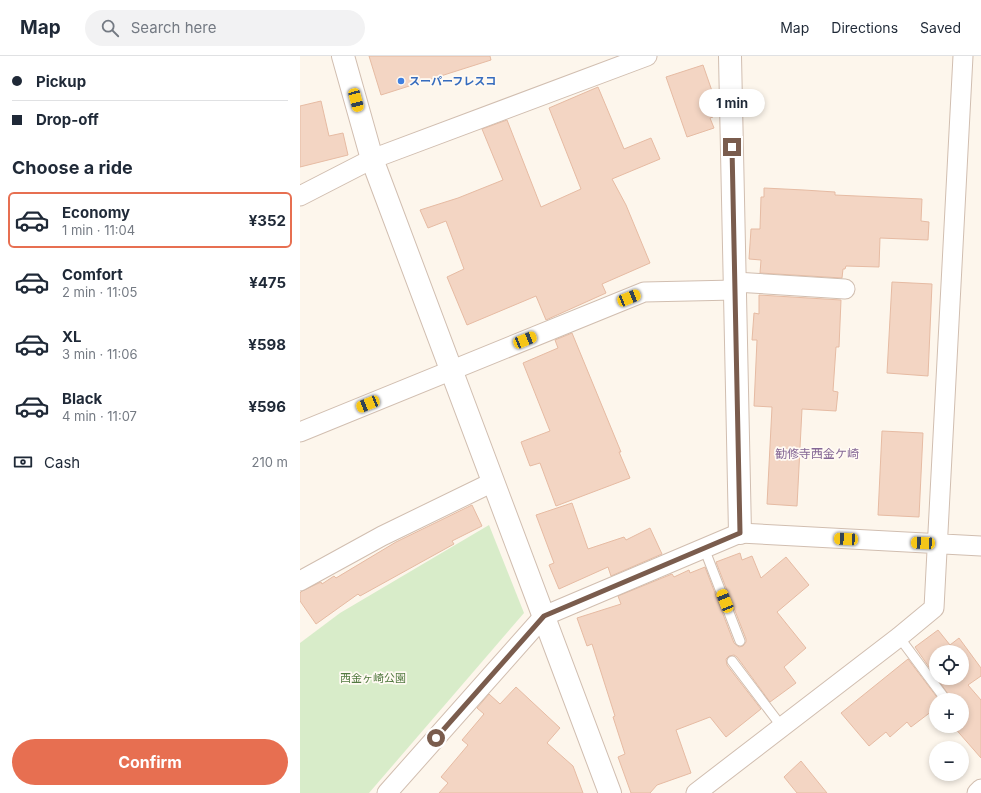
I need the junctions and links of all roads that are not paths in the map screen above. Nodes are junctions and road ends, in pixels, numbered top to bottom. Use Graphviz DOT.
graph roads {
  1 [pos="343,56"];
  2 [pos="647,56"];
  3 [pos="730,56"];
  4 [pos="963,56"];
  5 [pos="372,159"];
  6 [pos="300,196"];
  7 [pos="734,286"];
  8 [pos="845,289"];
  9 [pos="451,370"];
  10 [pos="300,432"];
  11 [pos="493,482"];
  12 [pos="740,533"];
  13 [pos="938,544"];
  14 [pos="981,546"];
  15 [pos="704,548"];
  16 [pos="300,581"];
  17 [pos="544,616"];
  18 [pos="899,637"];
  19 [pos="740,641"];
  20 [pos="732,661"];
  21 [pos="941,693"];
  22 [pos="782,727"];
  23 [pos="981,789"];
  24 [pos="387,793"];
  25 [pos="610,793"];
  26 [pos="696,793"];
  27 [pos="977,793"];
  1 -- 5 [label="street"];
  2 -- 5 [label="street"];
  3 -- 7 [label="street"];
  4 -- 13 [label="street"];
  5 -- 6 [label="street"];
  5 -- 9 [label="street"];
  7 -- 8 [label="street"];
  7 -- 9 [label="street"];
  7 -- 12 [label="street"];
  9 -- 10 [label="street"];
  9 -- 11 [label="street"];
  11 -- 16 [label="street"];
  11 -- 17 [label="street"];
  12 -- 13 [label="street"];
  12 -- 15 [label="street"];
  13 -- 14 [label="street"];
  13 -- 18 [label="street"];
  15 -- 17 [label="street"];
  15 -- 19 [label="lane"];
  17 -- 24 [label="street"];
  17 -- 25 [label="street"];
  18 -- 21 [label="lane"];
  18 -- 22 [label="street"];
  20 -- 22 [label="lane"];
  22 -- 26 [label="street"];
  23 -- 27 [label="street"];
}
